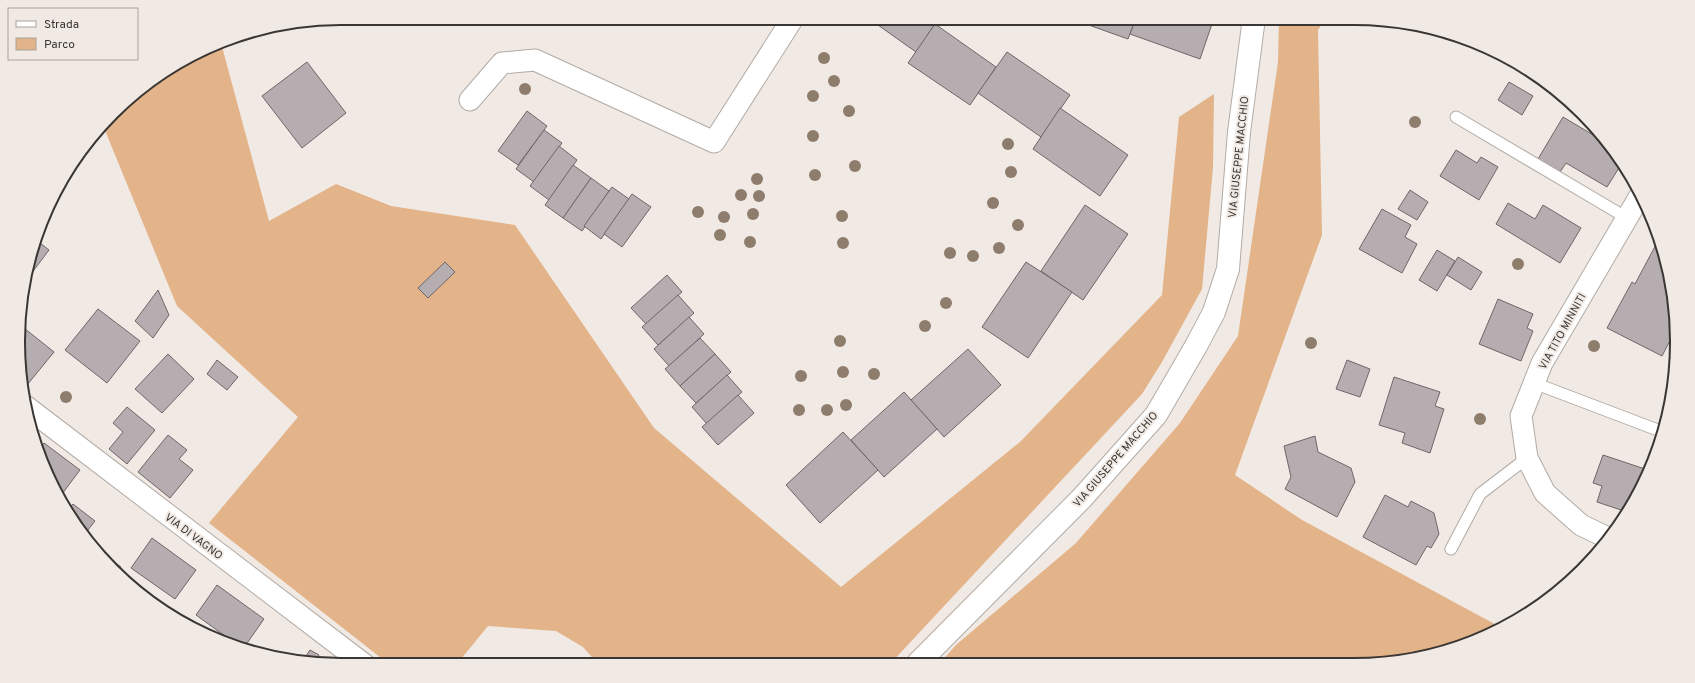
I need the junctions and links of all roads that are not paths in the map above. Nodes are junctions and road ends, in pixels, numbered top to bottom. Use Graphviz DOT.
graph roads {
  1 [pos="789,25"];
  2 [pos="1253,25"];
  3 [pos="470,100"];
  4 [pos="1456,117"];
  5 [pos="1637,201"];
  6 [pos="1627,218"];
  7 [pos="1534,383"];
  8 [pos="33,412"];
  9 [pos="1657,430"];
  10 [pos="1527,458"];
  11 [pos="1603,536"];
  12 [pos="1450,549"];
  13 [pos="356,658"];
  14 [pos="924,658"];
  1 -- 3 [label="street"];
  2 -- 14 [label="street, VIA GIUSEPPE MACCHIO"];
  4 -- 6 [label="lane"];
  5 -- 6 [label="street, VIA TITO MINNITI"];
  6 -- 7 [label="street, VIA TITO MINNITI"];
  7 -- 9 [label="lane"];
  7 -- 10 [label="street, VIA TITO MINNITI"];
  8 -- 13 [label="street, VIA DI VAGNO"];
  10 -- 11 [label="street, VIA TITO MINNITI"];
  10 -- 12 [label="lane"];
}
